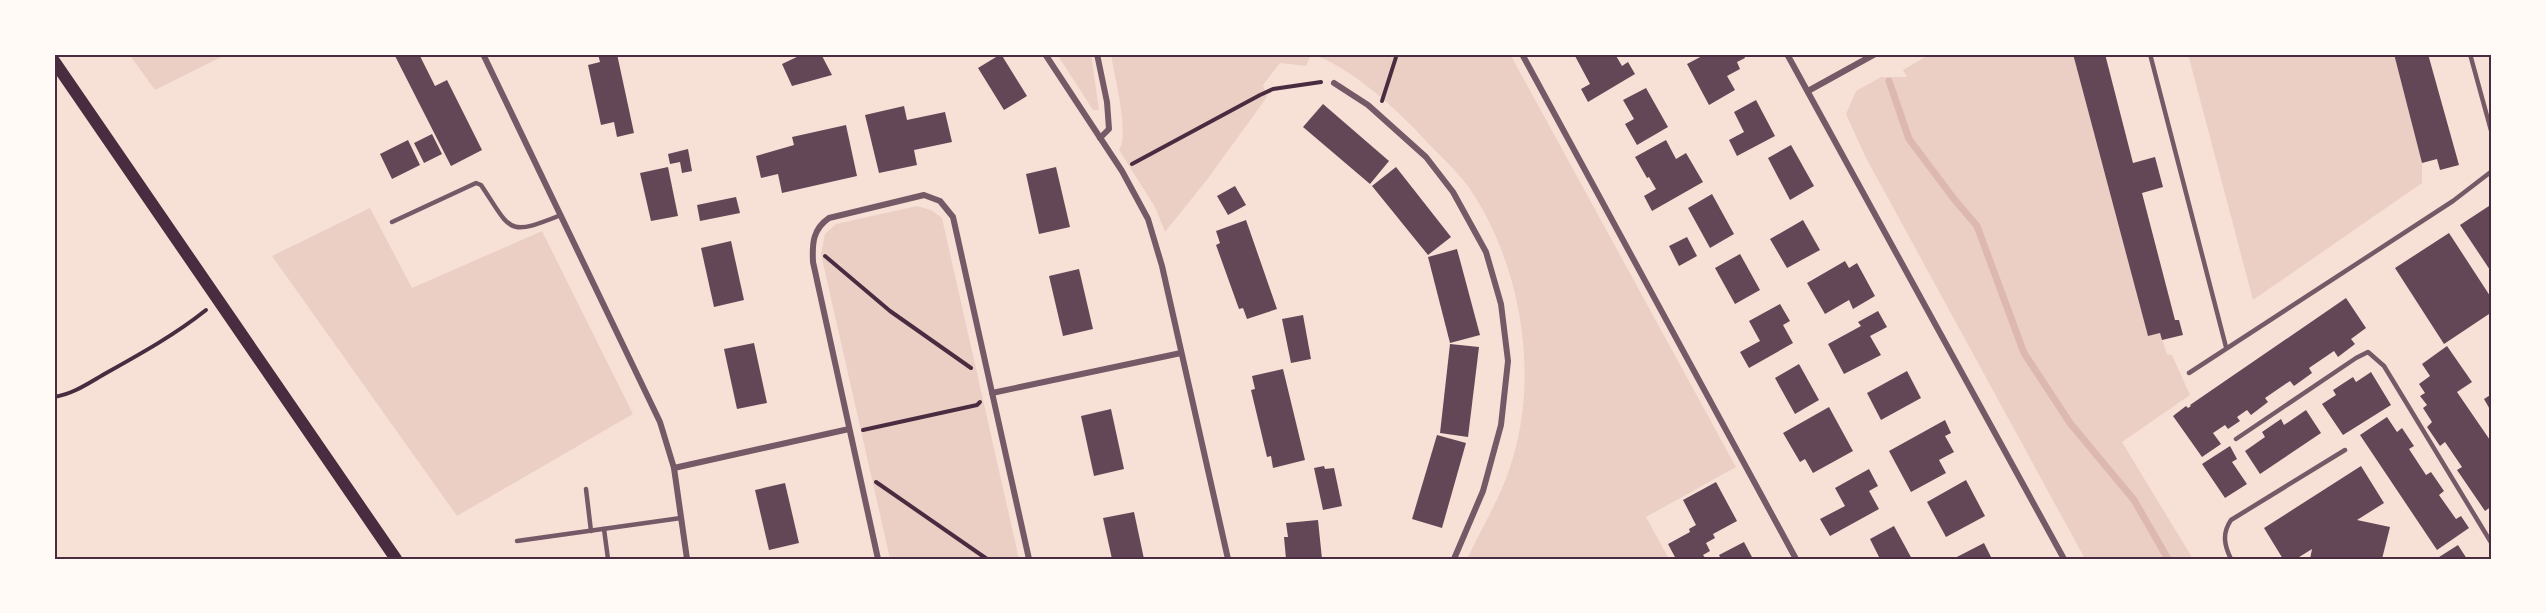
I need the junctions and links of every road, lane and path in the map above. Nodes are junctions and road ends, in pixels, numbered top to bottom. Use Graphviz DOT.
graph roads {
  1 [pos="1046,54"];
  2 [pos="1097,54"];
  3 [pos="1397,54"];
  4 [pos="1522,54"];
  5 [pos="1787,54"];
  6 [pos="1875,54"];
  7 [pos="2150,54"];
  8 [pos="2470,54"];
  9 [pos="485,55"];
  10 [pos="54,61"];
  11 [pos="1334,82"];
  12 [pos="1808,91"];
  13 [pos="1378,113"];
  14 [pos="2492,134"];
  15 [pos="1100,138"];
  16 [pos="1122,171"];
  17 [pos="2492,171"];
  18 [pos="561,215"];
  19 [pos="392,222"];
  20 [pos="812,248"];
  21 [pos="219,301"];
  22 [pos="2226,347"];
  23 [pos="1181,352"];
  24 [pos="2189,373"];
  25 [pos="992,393"];
  26 [pos="54,397"];
  27 [pos="849,429"];
  28 [pos="2236,439"];
  29 [pos="2345,450"];
  30 [pos="674,468"];
  31 [pos="860,479"];
  32 [pos="586,489"];
  33 [pos="681,518"];
  34 [pos="604,529"];
  35 [pos="591,531"];
  36 [pos="517,541"];
  37 [pos="2492,544"];
  38 [pos="396,559"];
  39 [pos="608,559"];
  40 [pos="687,559"];
  41 [pos="878,559"];
  42 [pos="987,559"];
  43 [pos="1029,559"];
  44 [pos="1228,559"];
  45 [pos="1454,559"];
  46 [pos="1796,559"];
  47 [pos="2064,559"];
  48 [pos="2231,559"];
  1 -- 15 [label="street"];
  2 -- 15 [label="street"];
  3 -- 13 [label="path"];
  4 -- 46 [label="street"];
  5 -- 12 [label="street"];
  6 -- 12 [label="street"];
  7 -- 22 [label="lane"];
  8 -- 14 [label="lane"];
  9 -- 18 [label="street"];
  10 -- 21 [label="main road"];
  11 -- 13 [label="street"];
  11 -- 16 [label="path"];
  12 -- 47 [label="street"];
  13 -- 45 [label="street"];
  15 -- 16 [label="street"];
  16 -- 23 [label="street"];
  17 -- 22 [label="lane"];
  18 -- 19 [label="lane"];
  18 -- 30 [label="street"];
  20 -- 25 [label="path"];
  20 -- 25 [label="street"];
  20 -- 27 [label="street"];
  21 -- 26 [label="path"];
  21 -- 38 [label="main road"];
  22 -- 24 [label="lane"];
  23 -- 25 [label="street"];
  23 -- 44 [label="street"];
  25 -- 27 [label="path"];
  25 -- 43 [label="street"];
  27 -- 30 [label="street"];
  27 -- 31 [label="street"];
  28 -- 37 [label="lane"];
  29 -- 48 [label="lane"];
  30 -- 33 [label="street"];
  31 -- 41 [label="street"];
  31 -- 42 [label="path"];
  32 -- 35 [label="lane"];
  33 -- 34 [label="lane"];
  33 -- 40 [label="street"];
  34 -- 35 [label="lane"];
  34 -- 39 [label="lane"];
  35 -- 36 [label="lane"];
}
